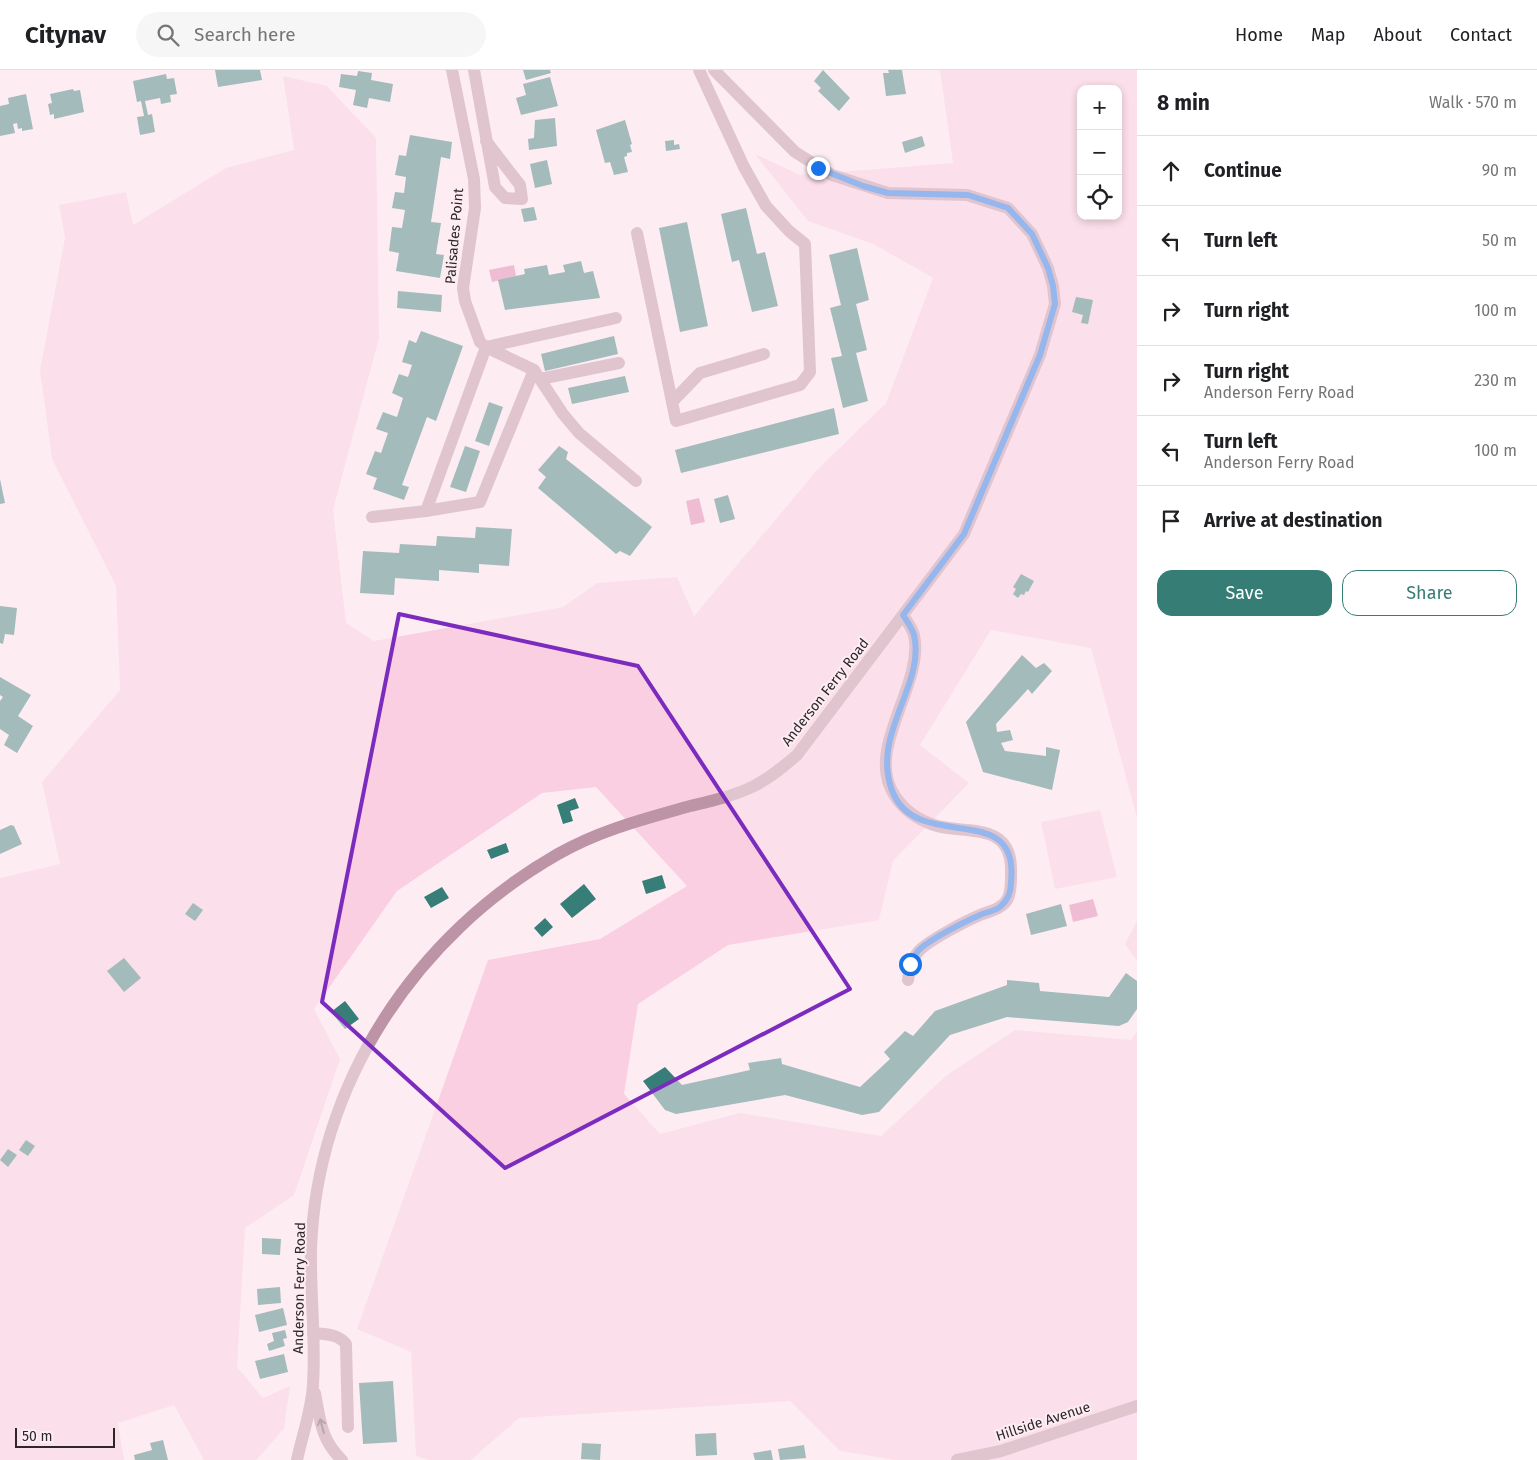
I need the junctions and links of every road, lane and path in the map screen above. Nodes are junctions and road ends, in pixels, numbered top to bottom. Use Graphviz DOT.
graph roads {
  1 [pos="452,70"];
  2 [pos="474,70"];
  3 [pos="699,70"];
  4 [pos="714,70"];
  5 [pos="477,99"];
  6 [pos="459,102"];
  7 [pos="486,141"];
  8 [pos="637,233"];
  9 [pos="616,318"];
  10 [pos="486,347"];
  11 [pos="764,354"];
  12 [pos="619,363"];
  13 [pos="537,374"];
  14 [pos="672,402"];
  15 [pos="636,481"];
  16 [pos="426,511"];
  17 [pos="372,517"];
  18 [pos="903,615"];
  19 [pos="908,980"];
  20 [pos="313,1333"];
  21 [pos="313,1386"];
  22 [pos="1137,1406"];
  23 [pos="348,1427"];
  24 [pos="297,1460"];
  25 [pos="342,1460"];
  26 [pos="957,1460"];
  1 -- 6 [label="street, Palisades Point"];
  2 -- 5 [label="street"];
  3 -- 14 [label="street"];
  4 -- 18 [label="street, Anderson Ferry Road"];
  5 -- 6 [label="street"];
  5 -- 7 [label="street"];
  6 -- 10 [label="street, Palisades Point"];
  8 -- 14 [label="street"];
  9 -- 10 [label="street"];
  10 -- 13 [label="street"];
  10 -- 16 [label="street"];
  11 -- 14 [label="street"];
  12 -- 13 [label="street"];
  13 -- 15 [label="street"];
  13 -- 16 [label="street"];
  16 -- 17 [label="street"];
  18 -- 19 [label="street"];
  18 -- 20 [label="street, Anderson Ferry Road"];
  20 -- 21 [label="street, Anderson Ferry Road"];
  20 -- 23 [label="street"];
  21 -- 24 [label="street, Anderson Ferry Road"];
  25 -- 21 [label="street, one-way"];
  22 -- 26 [label="street, Hillside Avenue"];
}
